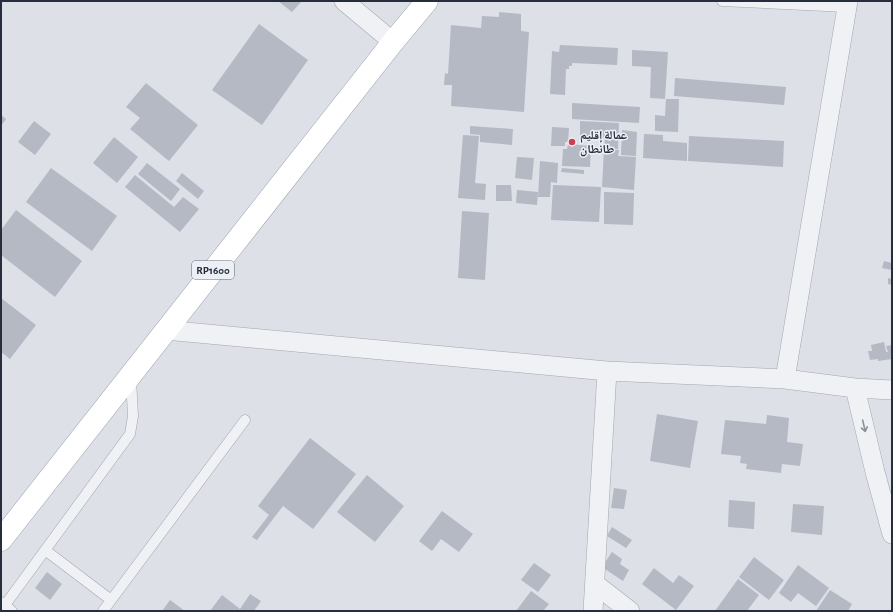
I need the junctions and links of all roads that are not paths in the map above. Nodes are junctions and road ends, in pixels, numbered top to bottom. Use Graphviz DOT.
graph roads {
  1 [pos="344,1"];
  2 [pos="428,1"];
  3 [pos="722,1"];
  4 [pos="847,4"];
  5 [pos="393,42"];
  6 [pos="165,330"];
  7 [pos="607,371"];
  8 [pos="130,375"];
  9 [pos="785,380"];
  10 [pos="855,388"];
  11 [pos="892,390"];
  12 [pos="245,420"];
  13 [pos="892,534"];
  14 [pos="1,540"];
  15 [pos="45,550"];
  16 [pos="595,584"];
  17 [pos="111,600"];
  18 [pos="6,606"];
  19 [pos="103,611"];
  20 [pos="594,611"];
  21 [pos="630,611"];
  1 -- 5 [label="street"];
  2 -- 5 [label="main road, RP1600"];
  3 -- 4 [label="lane"];
  4 -- 9 [label="street"];
  5 -- 6 [label="main road, RP1600"];
  6 -- 7 [label="street"];
  6 -- 8 [label="main road, RP1600"];
  7 -- 9 [label="street"];
  7 -- 16 [label="street"];
  8 -- 14 [label="main road, RP1600"];
  8 -- 15 [label="lane"];
  9 -- 10 [label="street"];
  10 -- 11 [label="street"];
  10 -- 13 [label="street, one-way"];
  12 -- 17 [label="lane"];
  15 -- 17 [label="lane"];
  15 -- 18 [label="lane"];
  16 -- 20 [label="street"];
  16 -- 21 [label="street"];
  17 -- 19 [label="lane"];
}
